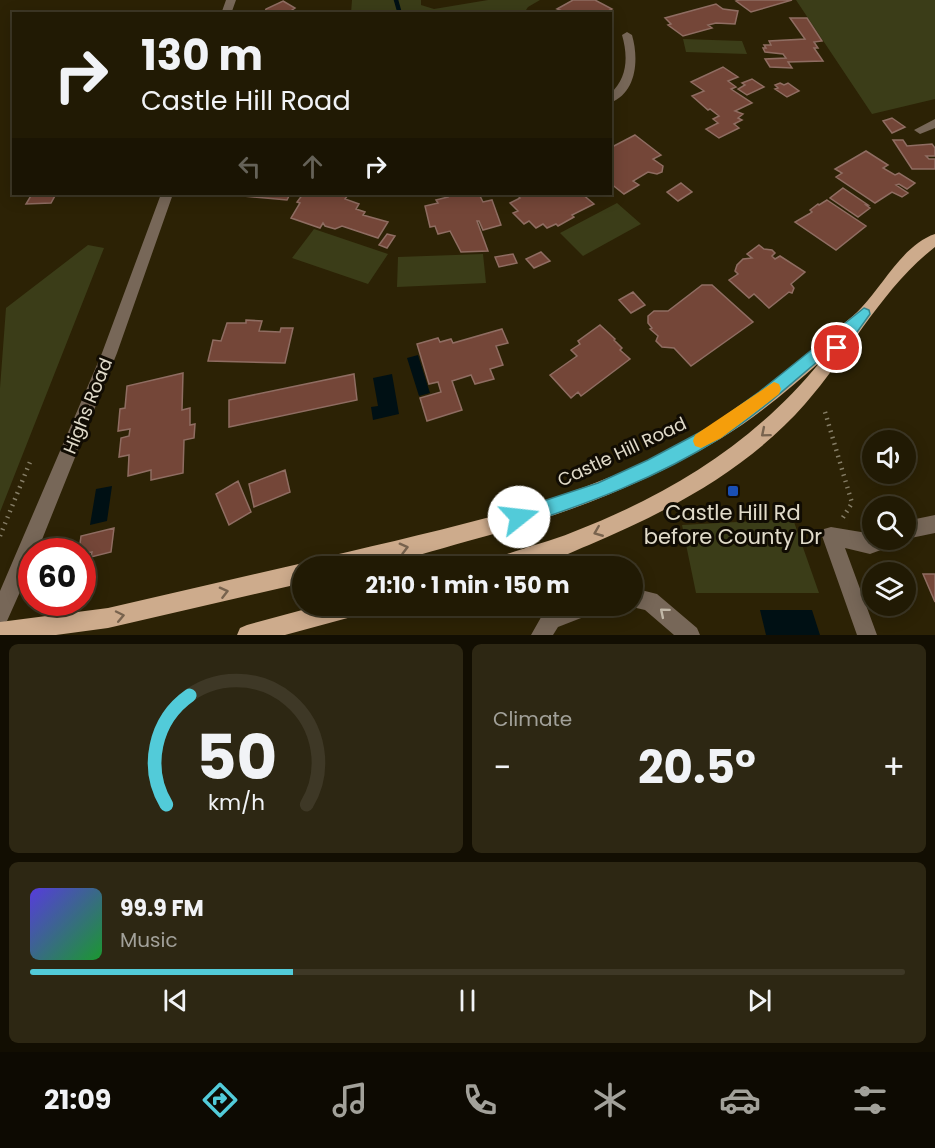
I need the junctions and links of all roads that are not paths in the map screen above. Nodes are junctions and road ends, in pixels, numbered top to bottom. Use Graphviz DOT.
graph roads {
  1 [pos="627,35"];
  2 [pos="612,98"];
  3 [pos="935,123"];
  4 [pos="920,130"];
  5 [pos="167,195"];
  6 [pos="935,239"];
  7 [pos="864,314"];
  8 [pos="935,524"];
  9 [pos="916,528"];
  10 [pos="862,542"];
  11 [pos="369,556"];
  12 [pos="537,556"];
  13 [pos="292,576"];
  14 [pos="643,600"];
  15 [pos="0,614"];
  16 [pos="318,616"];
  17 [pos="559,616"];
  18 [pos="0,632"];
  19 [pos="247,635"];
  20 [pos="541,635"];
  21 [pos="690,635"];
  22 [pos="867,635"];
  1 -- 2 [label="street"];
  3 -- 4 [label="street"];
  5 -- 15 [label="street, Highs Road"];
  6 -- 7 [label="main road, Castle Hill Road"];
  11 -- 7 [label="main road, Castle Hill Road, one-way"];
  7 -- 12 [label="main road, Castle Hill Road, one-way"];
  8 -- 9 [label="street"];
  10 -- 22 [label="street"];
  18 -- 13 [label="main road, one-way"];
  21 -- 14 [label="street, one-way"];
  16 -- 19 [label="main road"];
  17 -- 20 [label="street"];
}
